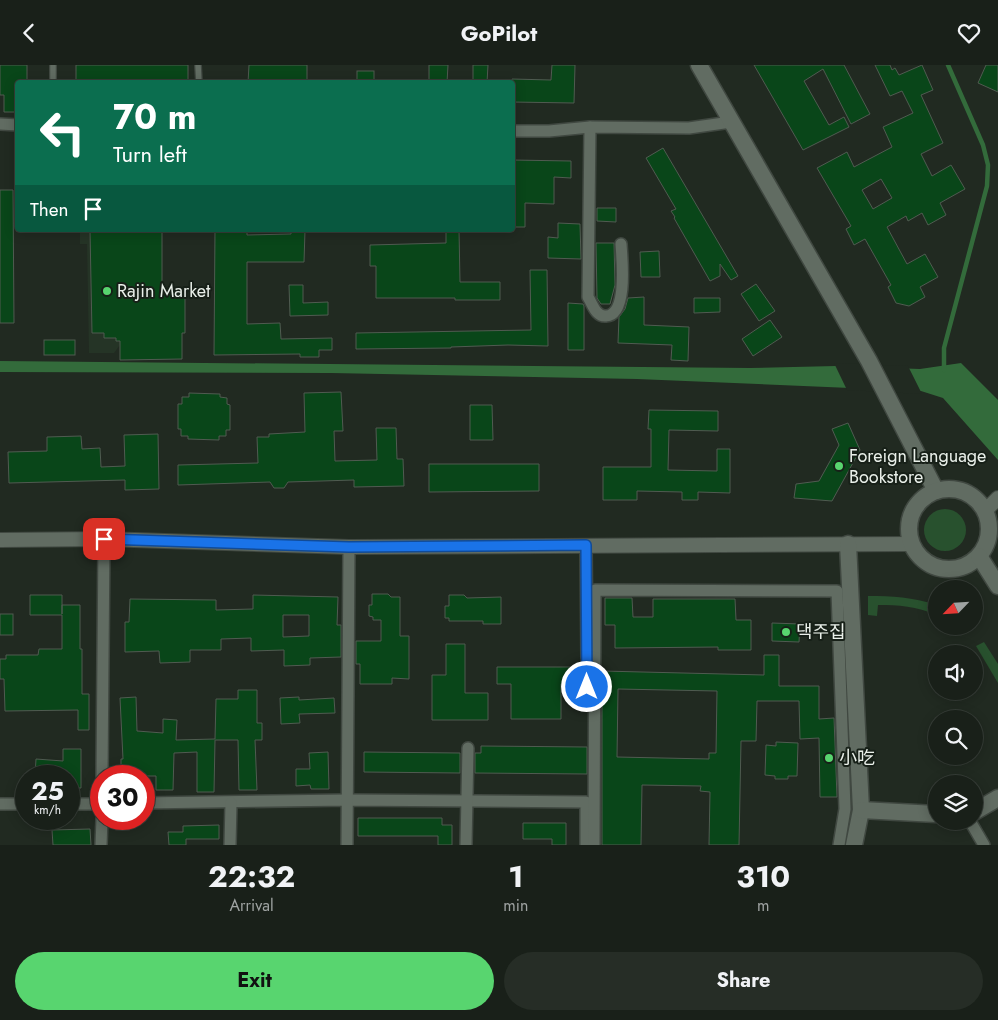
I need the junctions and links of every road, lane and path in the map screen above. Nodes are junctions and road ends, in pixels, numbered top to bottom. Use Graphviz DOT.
graph roads {
  1 [pos="53,65"];
  2 [pos="198,65"];
  3 [pos="699,65"];
  4 [pos="53,80"];
  5 [pos="198,80"];
  6 [pos="731,122"];
  7 [pos="0,125"];
  8 [pos="15,125"];
  9 [pos="590,127"];
  10 [pos="515,131"];
  11 [pos="622,244"];
  12 [pos="936,491"];
  13 [pos="998,498"];
  14 [pos="985,511"];
  15 [pos="104,539"];
  16 [pos="0,540"];
  17 [pos="848,544"];
  18 [pos="912,544"];
  19 [pos="586,545"];
  20 [pos="349,547"];
  21 [pos="979,556"];
  22 [pos="998,586"];
  23 [pos="587,725"];
  24 [pos="468,748"];
  25 [pos="102,765"];
  26 [pos="998,799"];
  27 [pos="348,800"];
  28 [pos="467,800"];
  29 [pos="155,803"];
  30 [pos="231,803"];
  31 [pos="0,804"];
  32 [pos="15,804"];
  33 [pos="983,807"];
  34 [pos="861,810"];
  35 [pos="928,814"];
  36 [pos="102,830"];
  37 [pos="975,830"];
  38 [pos="101,845"];
  39 [pos="230,845"];
  40 [pos="347,845"];
  41 [pos="466,845"];
  42 [pos="586,845"];
  43 [pos="594,845"];
  44 [pos="839,845"];
  45 [pos="854,845"];
  46 [pos="984,845"];
  1 -- 4 [label="lane"];
  2 -- 5 [label="lane"];
  3 -- 6 [label="main road"];
  6 -- 9 [label="street"];
  6 -- 12 [label="main road"];
  7 -- 8 [label="street"];
  9 -- 10 [label="street"];
  9 -- 11 [label="street"];
  12 -- 14 [label="main road"];
  12 -- 18 [label="main road"];
  13 -- 14 [label="street"];
  14 -- 21 [label="main road"];
  15 -- 16 [label="street"];
  15 -- 20 [label="street"];
  15 -- 25 [label="street"];
  17 -- 18 [label="street"];
  17 -- 19 [label="street"];
  17 -- 34 [label="main road"];
  18 -- 21 [label="main road"];
  19 -- 20 [label="street"];
  19 -- 23 [label="street"];
  20 -- 27 [label="street"];
  21 -- 22 [label="main road"];
  24 -- 28 [label="street"];
  26 -- 33 [label="main road"];
  27 -- 28 [label="street"];
  27 -- 30 [label="street"];
  27 -- 40 [label="street"];
  28 -- 41 [label="street"];
  28 -- 42 [label="street"];
  29 -- 30 [label="street"];
  30 -- 39 [label="street"];
  31 -- 32 [label="street"];
  34 -- 35 [label="main road"];
  34 -- 45 [label="main road"];
  36 -- 38 [label="street"];
  37 -- 46 [label="street"];
  43 -- 44 [label="street"];
}
